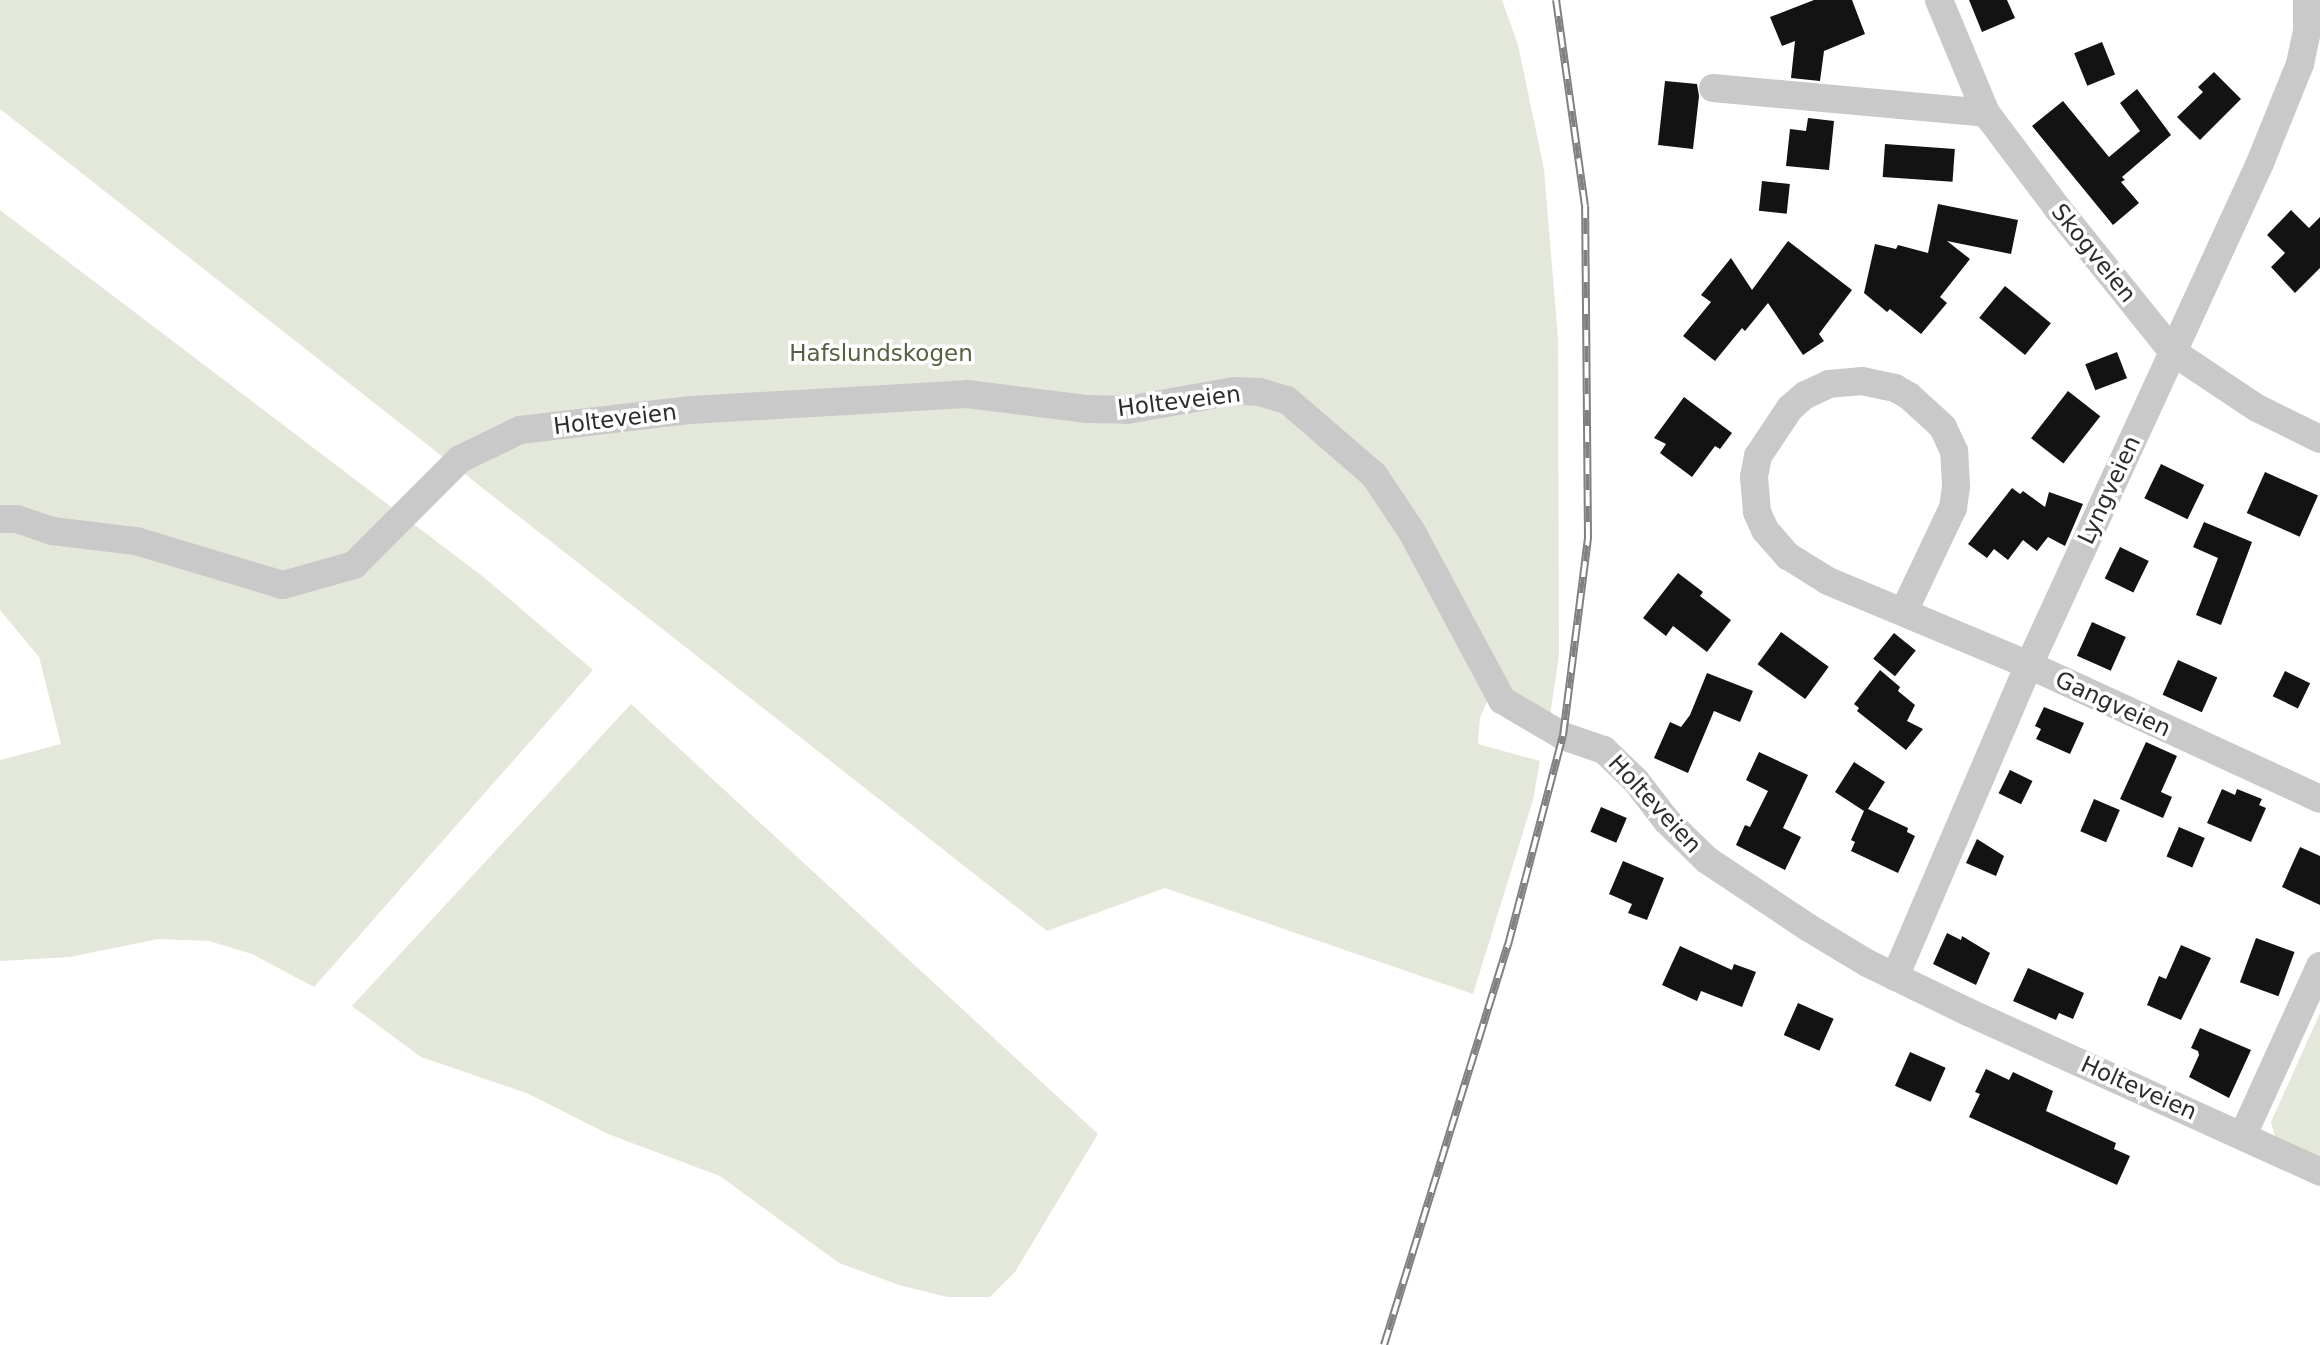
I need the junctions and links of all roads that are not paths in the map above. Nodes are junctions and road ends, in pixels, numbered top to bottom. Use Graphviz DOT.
graph roads {
  1 [pos="1939,0"];
  2 [pos="2307,0"];
  3 [pos="1713,88"];
  4 [pos="1986,113"];
  5 [pos="2172,352"];
  6 [pos="2320,439"];
  7 [pos="9,519"];
  8 [pos="1904,611"];
  9 [pos="2029,665"];
  10 [pos="2320,799"];
  11 [pos="2320,966"];
  12 [pos="1895,977"];
  13 [pos="2243,1135"];
  14 [pos="2320,1172"];
  1 -- 4 [label="street, Skogveien"];
  2 -- 5 [label="street, Lyngveien"];
  3 -- 4 [label="street"];
  4 -- 5 [label="street, Skogveien"];
  5 -- 6 [label="street, Skogveien"];
  5 -- 9 [label="street, Lyngveien"];
  7 -- 12 [label="street, Holteveien"];
  8 -- 8 [label="street, Gangveien"];
  8 -- 9 [label="street, Gangveien"];
  9 -- 10 [label="street, Gangveien"];
  9 -- 12 [label="street, Lyngveien"];
  11 -- 13 [label="street"];
  12 -- 13 [label="street, Holteveien"];
  13 -- 14 [label="street, Holteveien"];
}
